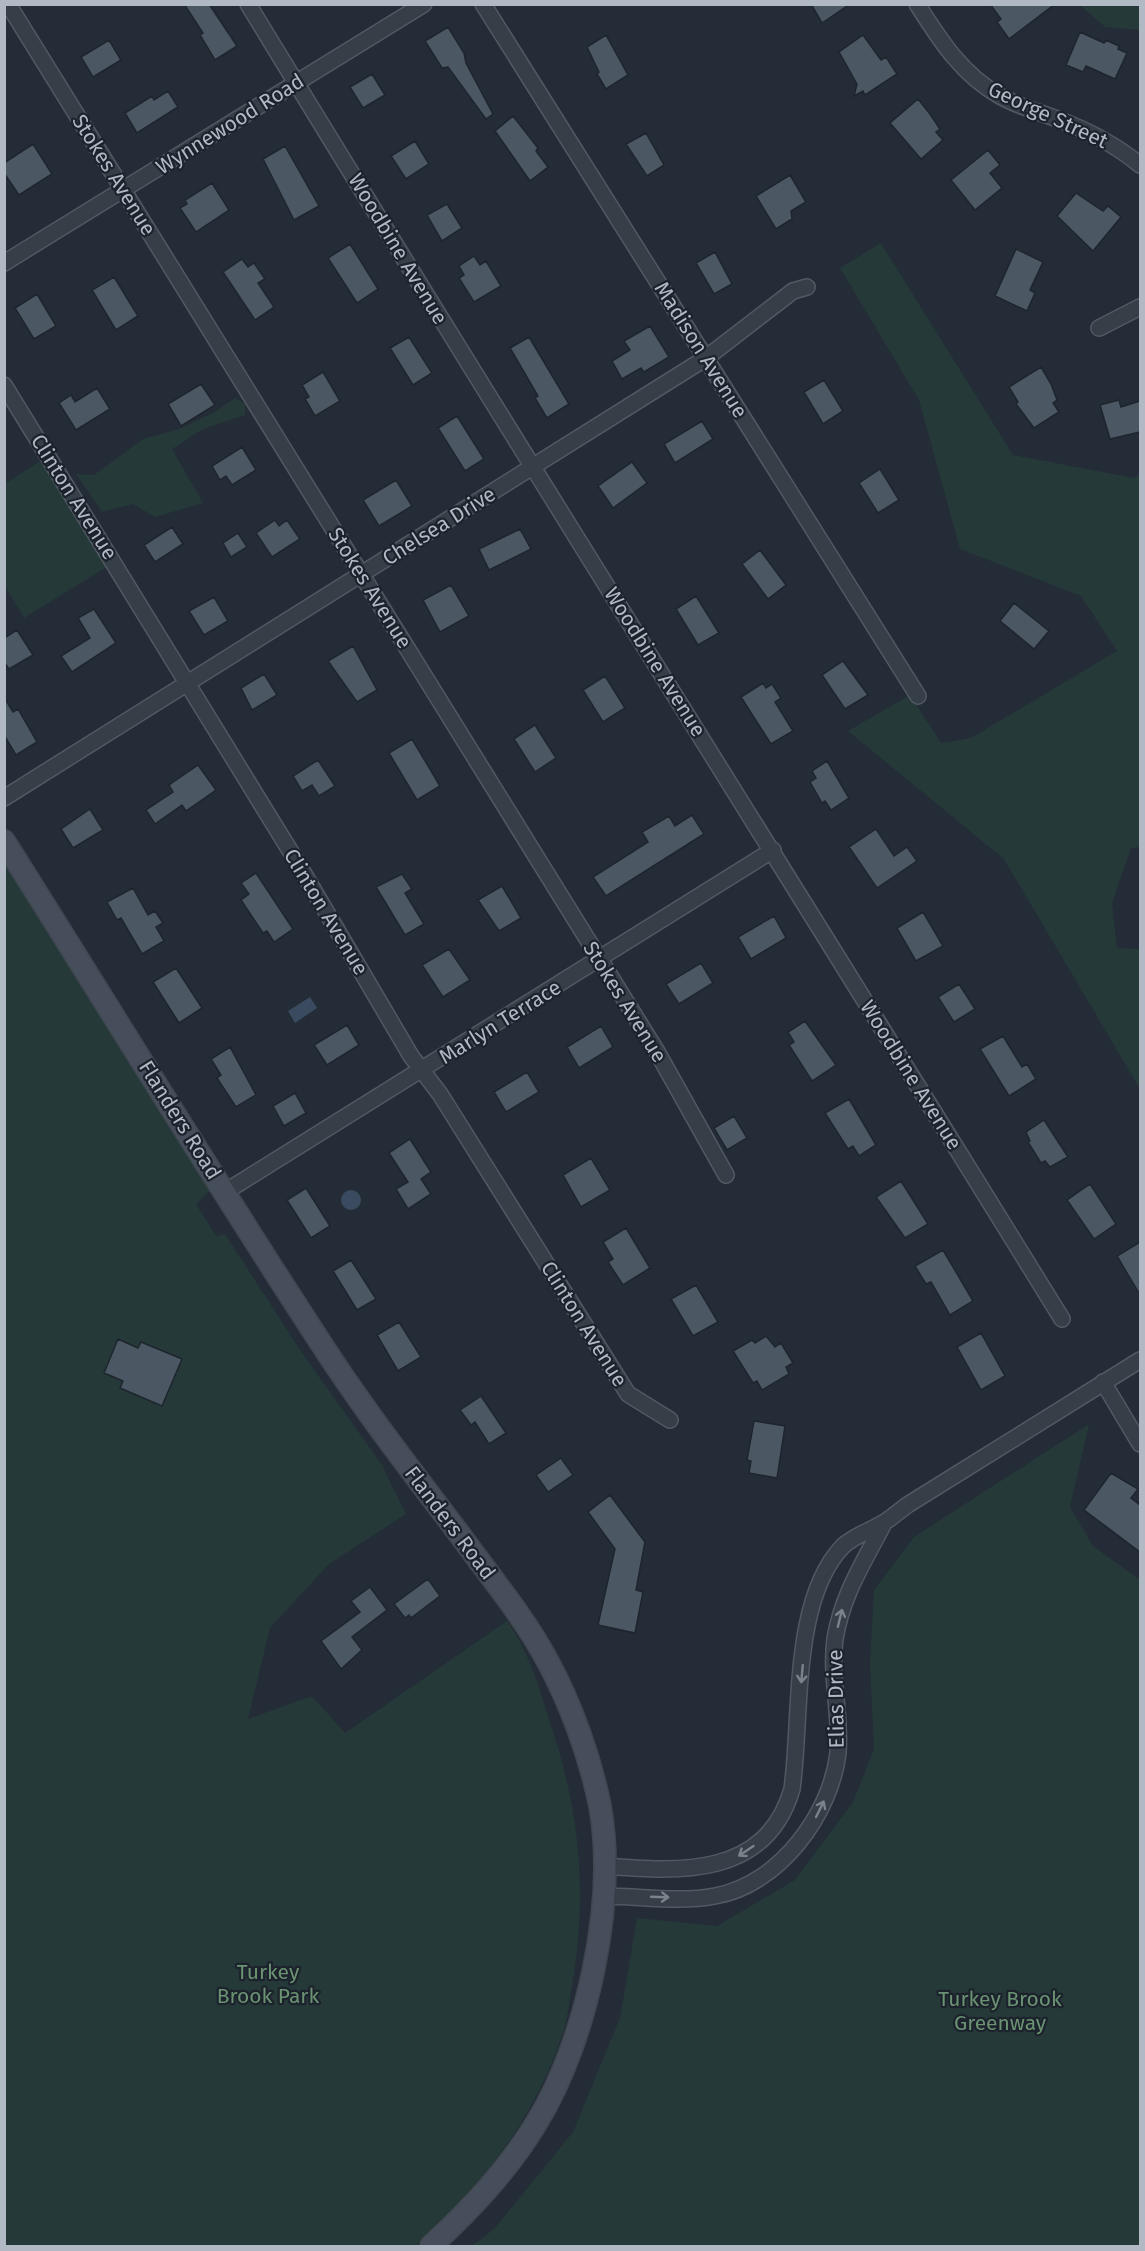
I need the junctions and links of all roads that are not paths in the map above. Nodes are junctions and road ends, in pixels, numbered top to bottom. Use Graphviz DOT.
graph roads {
  1 [pos="8,4"];
  2 [pos="248,4"];
  3 [pos="424,4"];
  4 [pos="483,4"];
  5 [pos="917,4"];
  6 [pos="296,83"];
  7 [pos="1140,165"];
  8 [pos="123,191"];
  9 [pos="4,263"];
  10 [pos="807,287"];
  11 [pos="1140,308"];
  12 [pos="1099,328"];
  13 [pos="706,358"];
  14 [pos="4,385"];
  15 [pos="534,466"];
  16 [pos="362,574"];
  17 [pos="186,684"];
  18 [pos="918,696"];
  19 [pos="4,798"];
  20 [pos="4,841"];
  21 [pos="773,850"];
  22 [pos="599,960"];
  23 [pos="422,1070"];
  24 [pos="726,1175"];
  25 [pos="225,1192"];
  26 [pos="1062,1319"];
  27 [pos="1140,1360"];
  28 [pos="1103,1382"];
  29 [pos="670,1420"];
  30 [pos="1140,1444"];
  31 [pos="884,1523"];
  32 [pos="604,1866"];
  33 [pos="602,1896"];
  34 [pos="431,2247"];
  1 -- 8 [label="street, Stokes Avenue"];
  2 -- 6 [label="street, Woodbine Avenue"];
  3 -- 6 [label="street, Wynnewood Road"];
  4 -- 13 [label="street, Madison Avenue"];
  5 -- 7 [label="street, George Street"];
  6 -- 8 [label="street, Wynnewood Road"];
  6 -- 15 [label="street, Woodbine Avenue"];
  8 -- 9 [label="street, Wynnewood Road"];
  8 -- 16 [label="street, Stokes Avenue"];
  10 -- 13 [label="street, Chelsea Drive"];
  11 -- 12 [label="street"];
  13 -- 15 [label="street, Chelsea Drive"];
  13 -- 18 [label="street, Madison Avenue"];
  14 -- 17 [label="street, Clinton Avenue"];
  15 -- 16 [label="street, Chelsea Drive"];
  15 -- 21 [label="street, Woodbine Avenue"];
  16 -- 17 [label="street, Chelsea Drive"];
  16 -- 22 [label="street, Stokes Avenue"];
  17 -- 19 [label="street, Chelsea Drive"];
  17 -- 23 [label="street, Clinton Avenue"];
  20 -- 25 [label="main road, Flanders Road"];
  21 -- 22 [label="street, Marlyn Terrace"];
  21 -- 26 [label="street, Woodbine Avenue"];
  22 -- 23 [label="street, Marlyn Terrace"];
  22 -- 24 [label="street, Stokes Avenue"];
  23 -- 25 [label="street, Marlyn Terrace"];
  23 -- 29 [label="street, Clinton Avenue"];
  25 -- 32 [label="main road, Flanders Road"];
  27 -- 28 [label="street, Elias Drive"];
  28 -- 30 [label="street"];
  28 -- 31 [label="street, Elias Drive"];
  31 -- 32 [label="street, Elias Drive, one-way"];
  33 -- 31 [label="street, Elias Drive, one-way"];
  32 -- 33 [label="main road, Flanders Road"];
  33 -- 34 [label="main road, Flanders Road"];
}
